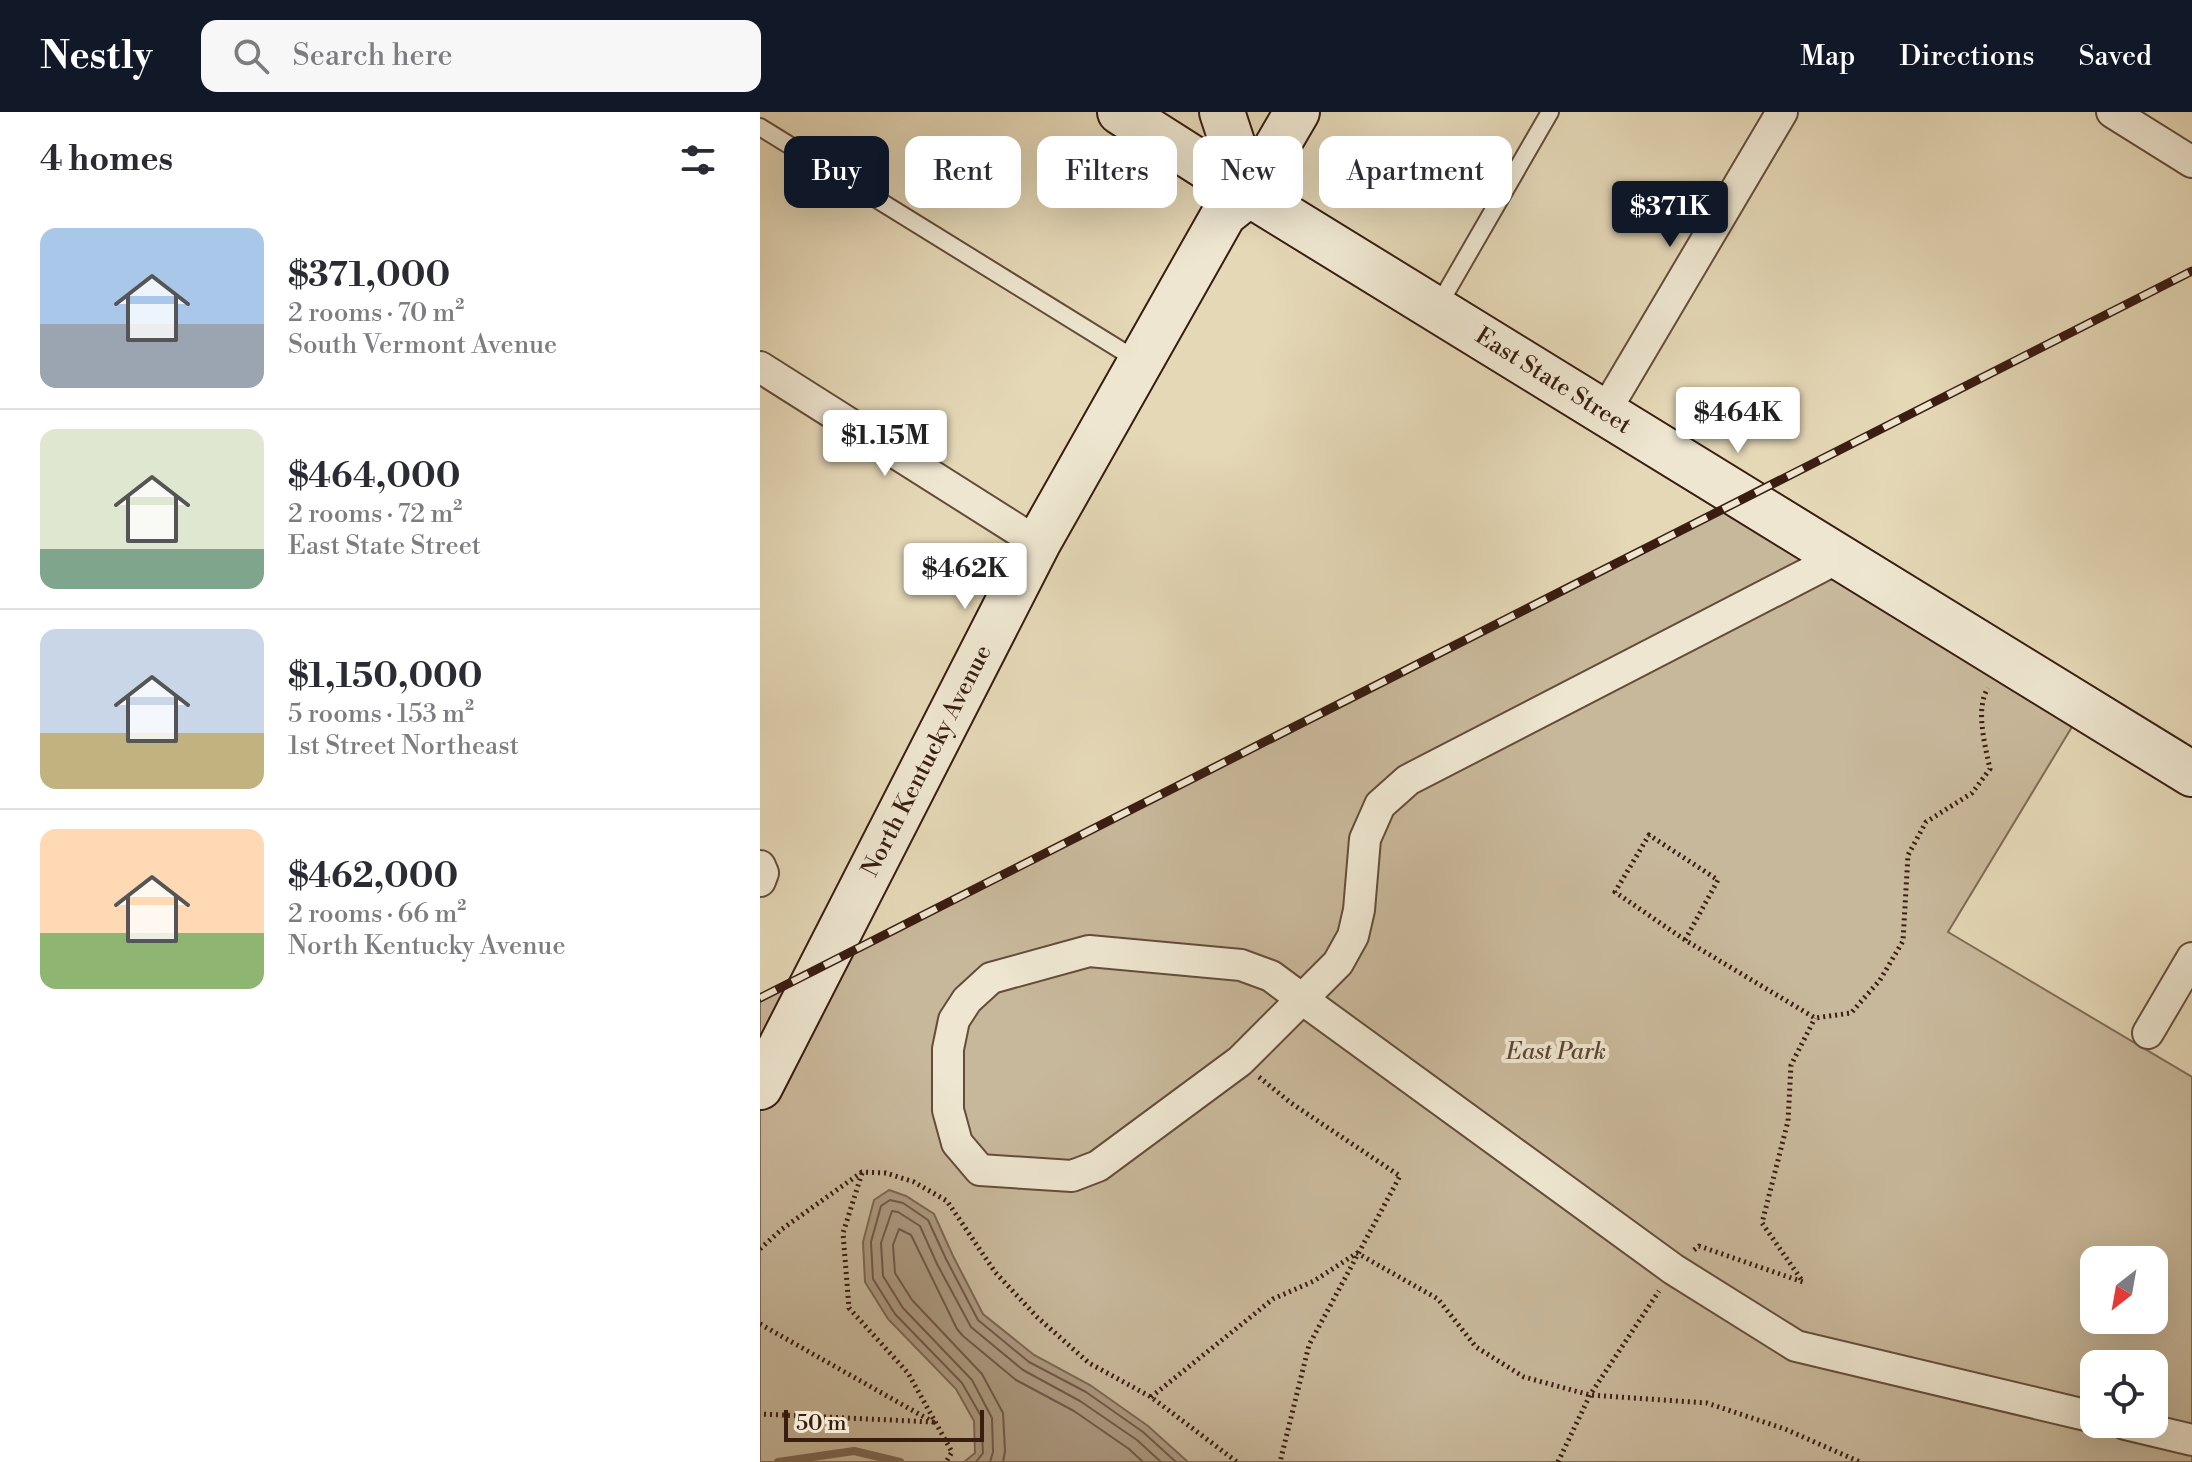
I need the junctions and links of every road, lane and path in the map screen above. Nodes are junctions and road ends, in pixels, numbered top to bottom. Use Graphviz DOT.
graph roads {
  1 [pos="1120,112"];
  2 [pos="1222,112"];
  3 [pos="1297,112"];
  4 [pos="1550,112"];
  5 [pos="1782,112"];
  6 [pos="2112,112"];
  7 [pos="760,127"];
  8 [pos="1230,136"];
  9 [pos="1283,136"];
  10 [pos="1193,158"];
  11 [pos="2192,162"];
  12 [pos="1232,208"];
  13 [pos="1272,208"];
  14 [pos="1436,309"];
  15 [pos="1140,362"];
  16 [pos="760,367"];
  17 [pos="1604,413"];
  18 [pos="1038,543"];
  19 [pos="1840,557"];
  20 [pos="2006,660"];
  21 [pos="2192,774"];
  22 [pos="760,866"];
  23 [pos="760,881"];
  24 [pos="1685,940"];
  25 [pos="2192,958"];
  26 [pos="1302,999"];
  27 [pos="1815,1018"];
  28 [pos="2148,1033"];
  29 [pos="1240,1061"];
  30 [pos="760,1087"];
  31 [pos="862,1172"];
  32 [pos="760,1249"];
  33 [pos="1357,1253"];
  34 [pos="1673,1269"];
  35 [pos="760,1324"];
  36 [pos="1590,1395"];
  37 [pos="1151,1397"];
  38 [pos="760,1414"];
  39 [pos="2080,1414"];
  40 [pos="2168,1434"];
  41 [pos="2192,1440"];
  42 [pos="946,1462"];
  43 [pos="1237,1462"];
  44 [pos="1280,1462"];
  45 [pos="1558,1462"];
  46 [pos="1860,1462"];
  1 -- 10 [label="main road, East State Street"];
  2 -- 8 [label="main road"];
  3 -- 9 [label="main road, North Kentucky Avenue"];
  4 -- 14 [label="lane"];
  5 -- 17 [label="street"];
  6 -- 11 [label="street"];
  7 -- 15 [label="lane"];
  12 -- 15 [label="main road, North Kentucky Avenue"];
  13 -- 14 [label="main road, East State Street"];
  14 -- 17 [label="main road, East State Street"];
  15 -- 18 [label="main road, North Kentucky Avenue"];
  16 -- 18 [label="street"];
  17 -- 19 [label="main road, East State Street"];
  18 -- 30 [label="main road, North Kentucky Avenue"];
  19 -- 20 [label="main road, East State Street"];
  19 -- 26 [label="street"];
  20 -- 21 [label="main road, East State Street"];
  20 -- 27 [label="path"];
  22 -- 23 [label="street"];
  24 -- 24 [label="path"];
  24 -- 27 [label="path"];
  25 -- 28 [label="street"];
  26 -- 29 [label="street"];
  26 -- 29 [label="street"];
  26 -- 34 [label="street"];
  27 -- 34 [label="path"];
  29 -- 33 [label="path"];
  31 -- 32 [label="path"];
  31 -- 37 [label="path"];
  31 -- 42 [label="path"];
  33 -- 36 [label="path"];
  33 -- 37 [label="path"];
  33 -- 44 [label="path"];
  34 -- 36 [label="path"];
  34 -- 39 [label="street"];
  35 -- 38 [label="path"];
  36 -- 45 [label="path"];
  36 -- 46 [label="path"];
  37 -- 43 [label="path"];
  40 -- 41 [label="street"];
}
